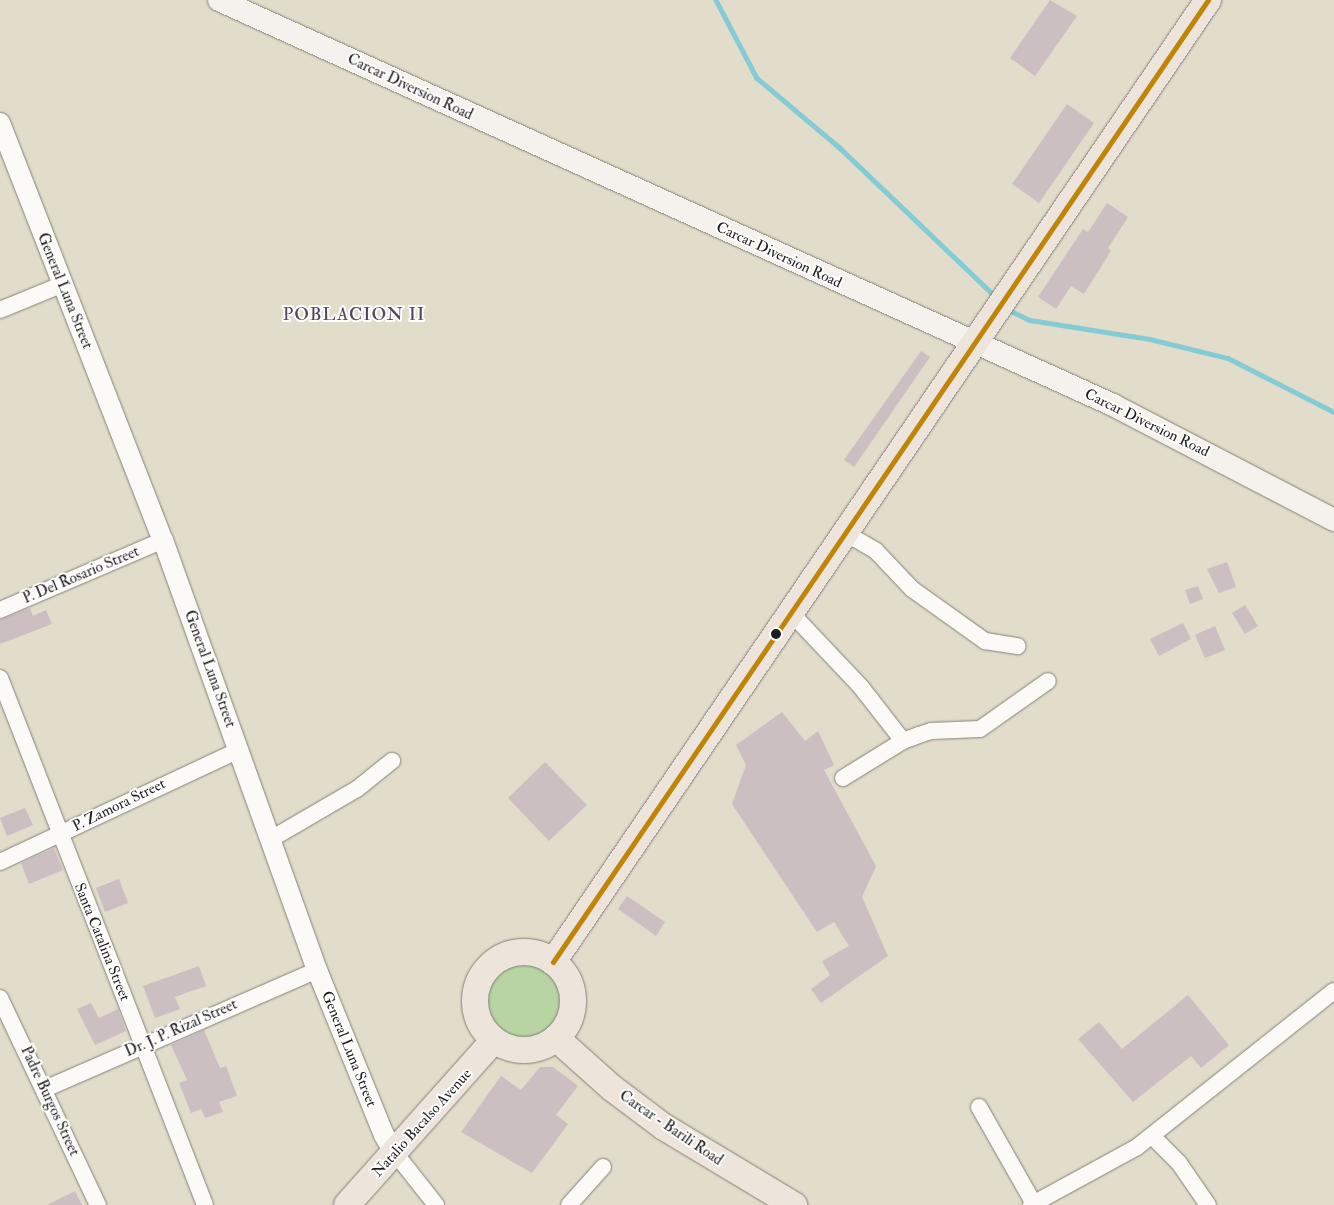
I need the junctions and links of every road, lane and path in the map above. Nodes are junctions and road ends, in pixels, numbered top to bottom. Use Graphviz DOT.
graph roads {
  1 [pos="219,0"];
  2 [pos="1208,0"];
  3 [pos="0,123"];
  4 [pos="63,284"];
  5 [pos="0,310"];
  6 [pos="974,344"];
  7 [pos="1334,520"];
  8 [pos="847,534"];
  9 [pos="163,540"];
  10 [pos="0,610"];
  11 [pos="791,613"];
  12 [pos="1018,646"];
  13 [pos="0,678"];
  14 [pos="1048,681"];
  15 [pos="903,741"];
  16 [pos="239,750"];
  17 [pos="392,761"];
  18 [pos="843,778"];
  19 [pos="58,834"];
  20 [pos="271,839"];
  21 [pos="0,862"];
  22 [pos="554,962"];
  23 [pos="318,970"];
  24 [pos="1334,991"];
  25 [pos="0,998"];
  26 [pos="556,1038"];
  27 [pos="494,1040"];
  28 [pos="144,1044"];
  29 [pos="45,1089"];
  30 [pos="978,1107"];
  31 [pos="1152,1136"];
  32 [pos="395,1153"];
  33 [pos="603,1167"];
  34 [pos="96,1204"];
  35 [pos="1033,1204"];
  36 [pos="205,1205"];
  37 [pos="347,1205"];
  38 [pos="436,1205"];
  39 [pos="569,1205"];
  40 [pos="794,1205"];
  41 [pos="1208,1205"];
  1 -- 6 [label="main road, Carcar Diversion Road"];
  2 -- 6 [label="highway"];
  3 -- 4 [label="street, General Luna Street"];
  4 -- 5 [label="street"];
  4 -- 9 [label="street, General Luna Street"];
  6 -- 7 [label="main road, Carcar Diversion Road"];
  6 -- 8 [label="highway"];
  8 -- 11 [label="highway"];
  8 -- 12 [label="street"];
  9 -- 10 [label="street, P. Del Rosario Street"];
  9 -- 16 [label="street, General Luna Street"];
  11 -- 15 [label="street"];
  11 -- 22 [label="highway"];
  13 -- 19 [label="street, Santa Catalina Street"];
  14 -- 15 [label="street"];
  15 -- 18 [label="street"];
  16 -- 19 [label="street, P. Zamora Street"];
  16 -- 20 [label="street, General Luna Street"];
  17 -- 20 [label="street"];
  19 -- 21 [label="street, P. Zamora Street"];
  19 -- 28 [label="street, Santa Catalina Street"];
  20 -- 23 [label="street, General Luna Street"];
  22 -- 26 [label="highway"];
  22 -- 27 [label="highway"];
  23 -- 28 [label="street, Dr. J. P. Rizal Street"];
  23 -- 32 [label="street, General Luna Street"];
  24 -- 31 [label="street"];
  25 -- 29 [label="street, Padre Burgos Street"];
  26 -- 27 [label="highway"];
  26 -- 40 [label="highway, Carcar - Barili Road"];
  27 -- 32 [label="highway, Natalio Bacalso Avenue"];
  28 -- 29 [label="street, Dr. J. P. Rizal Street"];
  28 -- 36 [label="street, Santa Catalina Street"];
  29 -- 34 [label="street, Padre Burgos Street"];
  30 -- 35 [label="street"];
  31 -- 35 [label="street"];
  31 -- 41 [label="street"];
  32 -- 37 [label="highway, Natalio Bacalso Avenue"];
  32 -- 38 [label="street, General Luna Street"];
  33 -- 39 [label="street"];
}
